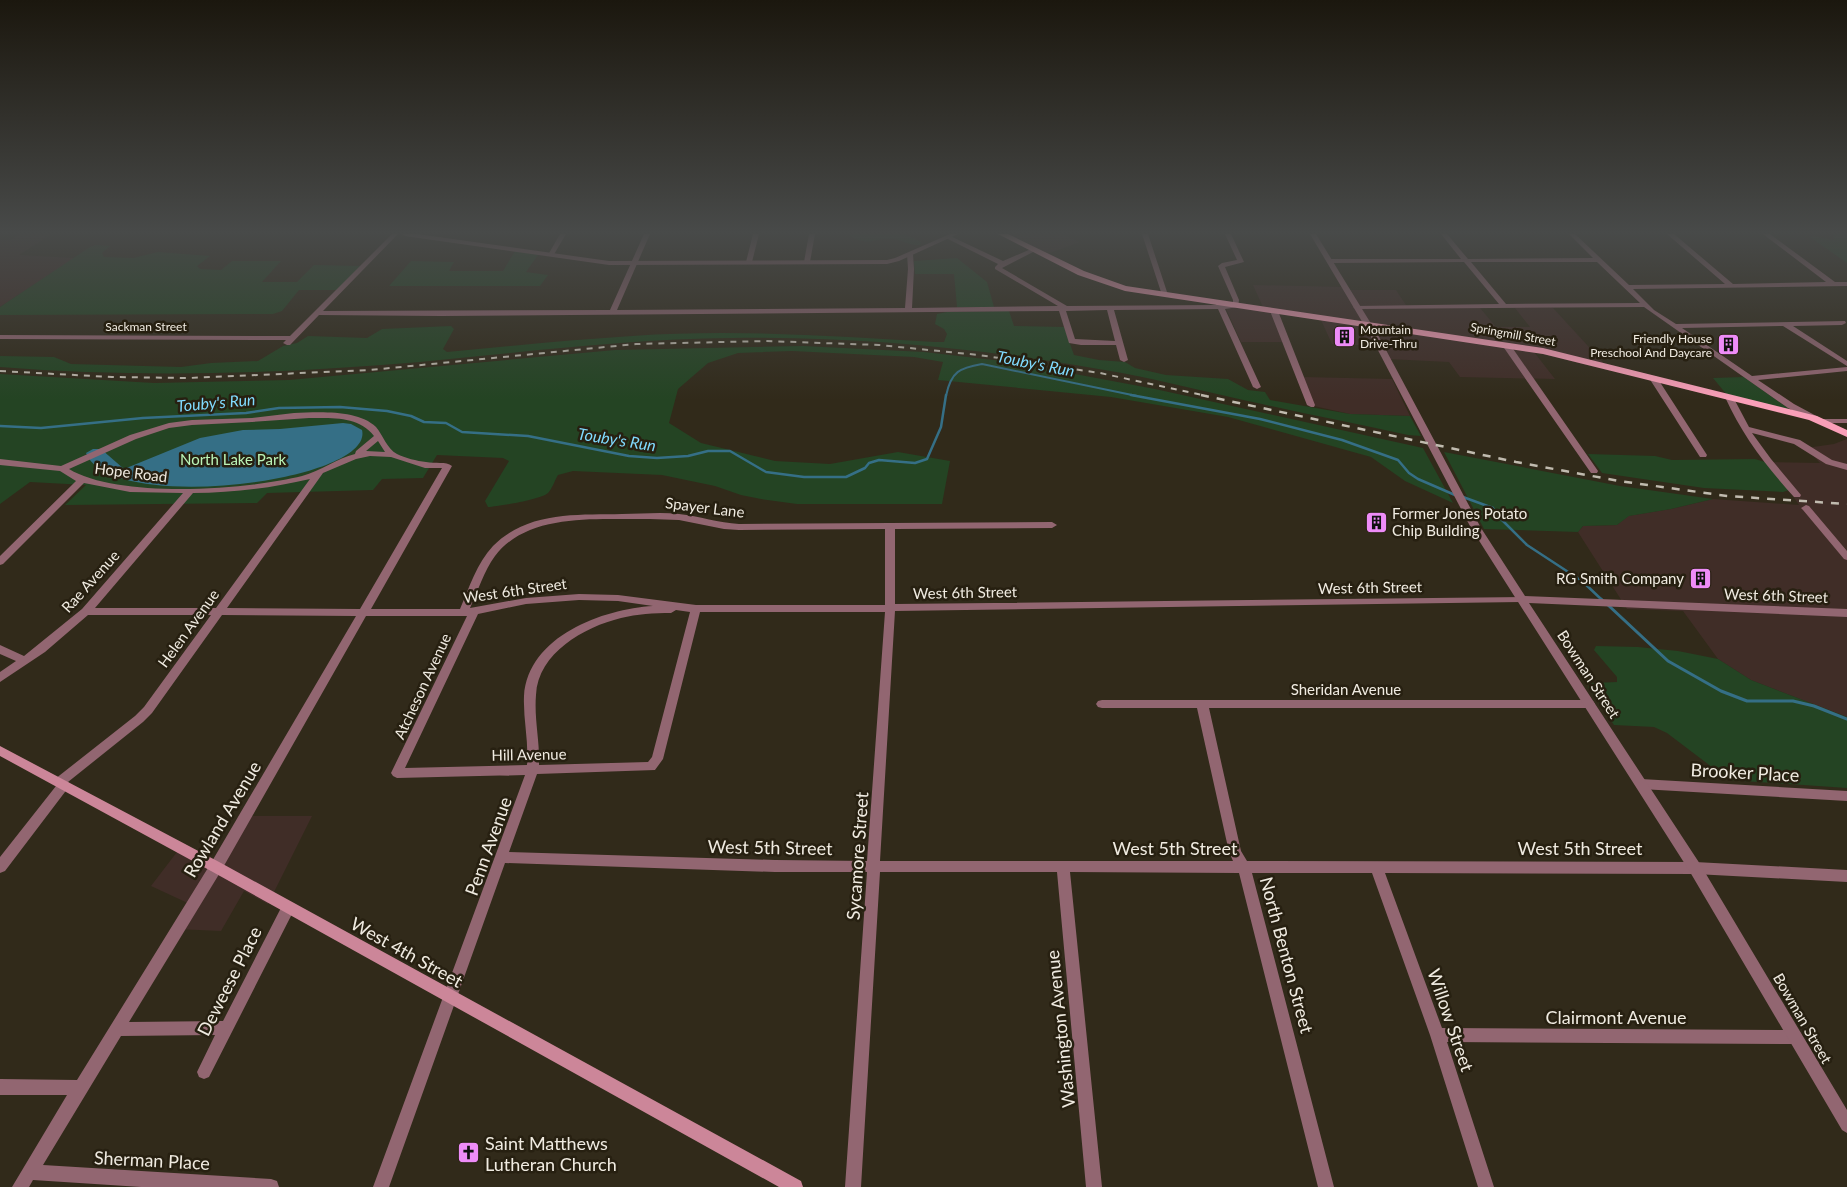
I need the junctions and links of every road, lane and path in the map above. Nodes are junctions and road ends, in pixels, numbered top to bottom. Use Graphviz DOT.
graph roads {
  1 [pos="340,289"];
  2 [pos="623,289"];
  3 [pos="910,289"];
  4 [pos="1032,289"];
  5 [pos="1140,289"];
  6 [pos="1163,289"];
  7 [pos="1231,289"];
  8 [pos="1347,289"];
  9 [pos="1490,289"];
  10 [pos="1629,289"];
  11 [pos="1165,295"];
  12 [pos="1220,305"];
  13 [pos="1236,306"];
  14 [pos="1357,306"];
  15 [pos="1504,306"];
  16 [pos="1646,306"];
  17 [pos="1110,309"];
  18 [pos="908,310"];
  19 [pos="1065,310"];
  20 [pos="613,312"];
  21 [pos="1274,312"];
  22 [pos="317,313"];
  23 [pos="1842,323"];
  24 [pos="1368,324"];
  25 [pos="1784,324"];
  26 [pos="1674,326"];
  27 [pos="0,337"];
  28 [pos="1120,343"];
  29 [pos="1506,345"];
  30 [pos="1124,360"];
  31 [pos="1847,364"];
  32 [pos="1847,369"];
  33 [pos="1653,378"];
  34 [pos="1750,378"];
  35 [pos="1258,387"];
  36 [pos="1729,397"];
  37 [pos="1311,405"];
  38 [pos="1847,420"];
  39 [pos="1820,421"];
  40 [pos="1745,429"];
  41 [pos="1847,434"];
  42 [pos="379,436"];
  43 [pos="392,455"];
  44 [pos="1703,455"];
  45 [pos="353,456"];
  46 [pos="0,462"];
  47 [pos="1847,467"];
  48 [pos="62,469"];
  49 [pos="1594,471"];
  50 [pos="320,472"];
  51 [pos="82,480"];
  52 [pos="190,491"];
  53 [pos="1797,495"];
  54 [pos="1806,508"];
  55 [pos="1052,525"];
  56 [pos="890,526"];
  57 [pos="1847,557"];
  58 [pos="0,562"];
  59 [pos="1521,599"];
  60 [pos="691,608"];
  61 [pos="890,608"];
  62 [pos="86,612"];
  63 [pos="220,612"];
  64 [pos="364,612"];
  65 [pos="468,613"];
  66 [pos="1847,613"];
  67 [pos="0,649"];
  68 [pos="25,661"];
  69 [pos="0,678"];
  70 [pos="1102,704"];
  71 [pos="1202,704"];
  72 [pos="1589,704"];
  73 [pos="0,751"];
  74 [pos="532,771"];
  75 [pos="397,773"];
  76 [pos="61,783"];
  77 [pos="1641,784"];
  78 [pos="1847,796"];
  79 [pos="503,857"];
  80 [pos="0,866"];
  81 [pos="874,866"];
  82 [pos="1063,866"];
  83 [pos="1242,866"];
  84 [pos="216,867"];
  85 [pos="1376,867"];
  86 [pos="1696,868"];
  87 [pos="1847,876"];
  88 [pos="288,908"];
  89 [pos="452,998"];
  90 [pos="226,1028"];
  91 [pos="116,1029"];
  92 [pos="1437,1035"];
  93 [pos="1795,1037"];
  94 [pos="204,1072"];
  95 [pos="0,1087"];
  96 [pos="80,1088"];
  97 [pos="1847,1125"];
  98 [pos="29,1172"];
  99 [pos="20,1187"];
  100 [pos="272,1187"];
  101 [pos="381,1187"];
  102 [pos="794,1187"];
  103 [pos="853,1187"];
  104 [pos="1094,1187"];
  105 [pos="1326,1187"];
  106 [pos="1486,1187"];
  1 -- 22 [label="street"];
  2 -- 20 [label="street"];
  3 -- 18 [label="street"];
  4 -- 19 [label="street"];
  5 -- 11 [label="main road, Springmill Street"];
  6 -- 11 [label="street"];
  7 -- 13 [label="street"];
  8 -- 14 [label="street, Bowman Street"];
  9 -- 15 [label="street"];
  10 -- 16 [label="street"];
  11 -- 12 [label="main road, Springmill Street"];
  12 -- 13 [label="main road, Springmill Street"];
  12 -- 17 [label="street"];
  12 -- 35 [label="street"];
  13 -- 21 [label="main road, Springmill Street"];
  14 -- 15 [label="street"];
  14 -- 24 [label="street, Bowman Street"];
  15 -- 16 [label="street"];
  16 -- 26 [label="street"];
  17 -- 19 [label="street"];
  17 -- 28 [label="street"];
  18 -- 19 [label="street"];
  18 -- 20 [label="street"];
  19 -- 28 [label="street"];
  20 -- 22 [label="street"];
  21 -- 24 [label="main road, Springmill Street"];
  21 -- 37 [label="street"];
  22 -- 27 [label="street, Sackman Street"];
  23 -- 25 [label="street"];
  24 -- 29 [label="main road, Springmill Street"];
  24 -- 59 [label="street, Bowman Street"];
  25 -- 26 [label="street"];
  25 -- 31 [label="street"];
  26 -- 34 [label="street"];
  28 -- 30 [label="street"];
  29 -- 33 [label="main road, Springmill Street"];
  29 -- 49 [label="street"];
  32 -- 34 [label="street"];
  33 -- 36 [label="main road, Springmill Street"];
  33 -- 44 [label="street"];
  34 -- 39 [label="street"];
  36 -- 39 [label="main road, Springmill Street"];
  36 -- 40 [label="street"];
  38 -- 39 [label="street, Springmill Street"];
  39 -- 41 [label="main road"];
  40 -- 47 [label="street"];
  40 -- 53 [label="street"];
  42 -- 43 [label="street"];
  42 -- 45 [label="street"];
  42 -- 48 [label="street"];
  43 -- 45 [label="street"];
  43 -- 64 [label="street, Rowland Avenue"];
  45 -- 50 [label="street, Hope Road"];
  46 -- 48 [label="street, Hope Road"];
  48 -- 51 [label="street, Hope Road"];
  50 -- 52 [label="street, Hope Road"];
  50 -- 63 [label="street, Helen Avenue"];
  51 -- 52 [label="street, Hope Road"];
  51 -- 58 [label="street"];
  52 -- 62 [label="street, Rae Avenue"];
  54 -- 57 [label="street"];
  55 -- 56 [label="street, Spayer Lane"];
  56 -- 61 [label="street, Sycamore Street"];
  56 -- 65 [label="street, Spayer Lane"];
  59 -- 61 [label="street, West 6th Street"];
  59 -- 66 [label="street, West 6th Street"];
  59 -- 72 [label="street, Bowman Street"];
  60 -- 61 [label="street, West 6th Street"];
  60 -- 65 [label="street, West 6th Street"];
  60 -- 74 [label="street, Penn Avenue"];
  60 -- 74 [label="street, Hill Avenue"];
  61 -- 81 [label="street, Sycamore Street"];
  62 -- 63 [label="street, West 6th Street"];
  62 -- 68 [label="street, Rae Avenue"];
  63 -- 64 [label="street, West 6th Street"];
  63 -- 76 [label="street, Helen Avenue"];
  64 -- 65 [label="street, West 6th Street"];
  64 -- 84 [label="street, Rowland Avenue"];
  65 -- 75 [label="street, Atcheson Avenue"];
  67 -- 68 [label="street"];
  68 -- 69 [label="street, Rae Avenue"];
  70 -- 71 [label="street, Sheridan Avenue"];
  71 -- 72 [label="street, Sheridan Avenue"];
  71 -- 83 [label="street, North Benton Street"];
  72 -- 77 [label="street, Bowman Street"];
  73 -- 76 [label="main road, West 4th Street"];
  74 -- 75 [label="street, Hill Avenue"];
  74 -- 79 [label="street, Penn Avenue"];
  76 -- 80 [label="street, Helen Avenue"];
  76 -- 84 [label="main road, West 4th Street"];
  77 -- 78 [label="street, Brooker Place"];
  77 -- 86 [label="street, Bowman Street"];
  79 -- 81 [label="street, West 5th Street"];
  79 -- 89 [label="street, Penn Avenue"];
  81 -- 82 [label="street, West 5th Street"];
  81 -- 103 [label="street, Sycamore Street"];
  82 -- 83 [label="street, West 5th Street"];
  82 -- 104 [label="street, Washington Avenue"];
  83 -- 85 [label="street, West 5th Street"];
  83 -- 105 [label="street, North Benton Street"];
  84 -- 88 [label="main road, West 4th Street"];
  84 -- 91 [label="street, Rowland Avenue"];
  85 -- 86 [label="street, West 5th Street"];
  85 -- 92 [label="street, Willow Street"];
  86 -- 87 [label="street, West 5th Street"];
  86 -- 93 [label="street, Bowman Street"];
  88 -- 89 [label="main road, West 4th Street"];
  88 -- 90 [label="street, Deweese Place"];
  89 -- 101 [label="street, Penn Avenue"];
  89 -- 102 [label="main road, West 4th Street"];
  90 -- 91 [label="street"];
  90 -- 94 [label="street, Deweese Place"];
  91 -- 96 [label="street, Rowland Avenue"];
  92 -- 93 [label="street, Clairmont Avenue"];
  92 -- 106 [label="street, Willow Street"];
  93 -- 97 [label="street, Bowman Street"];
  95 -- 96 [label="street"];
  96 -- 98 [label="street, Rowland Avenue"];
  98 -- 99 [label="street, Rowland Avenue"];
  98 -- 100 [label="street, Sherman Place"];
}
